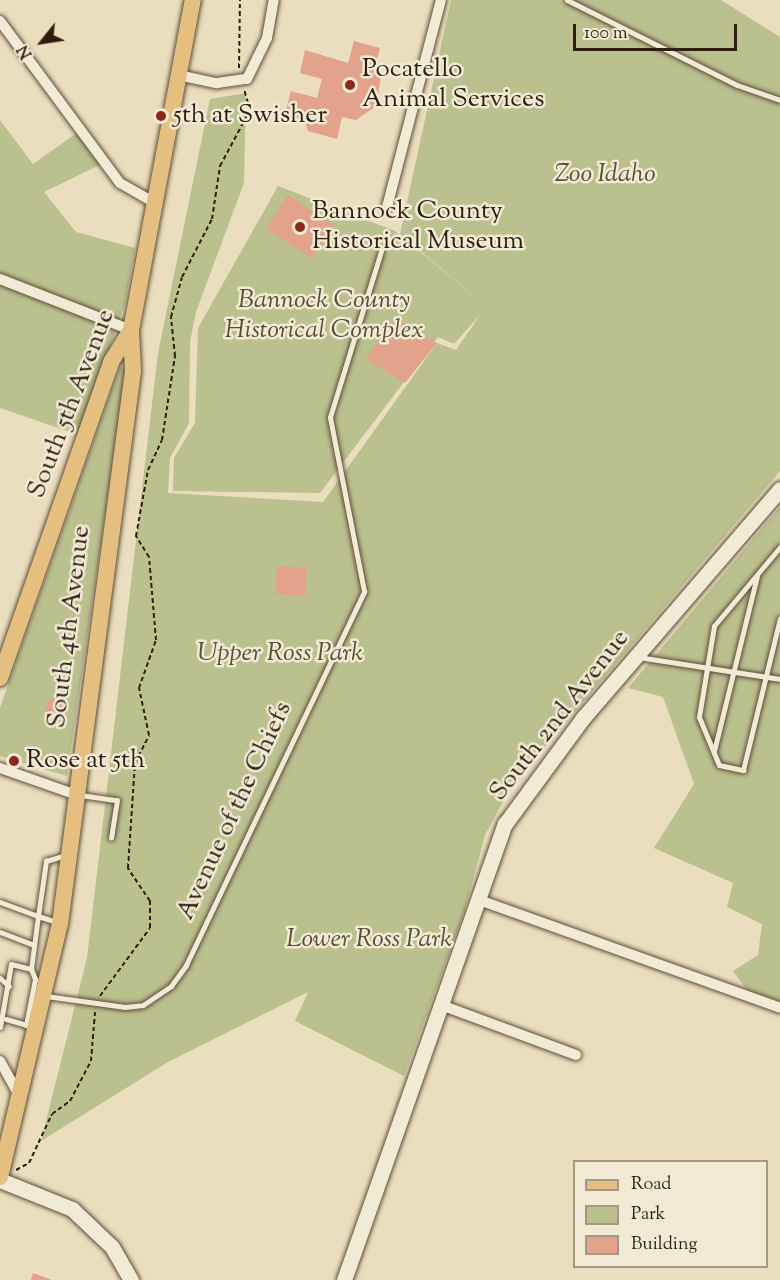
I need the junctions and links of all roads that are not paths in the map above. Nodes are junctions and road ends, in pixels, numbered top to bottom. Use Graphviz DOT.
graph roads {
  1 [pos="192,0"];
  2 [pos="274,0"];
  3 [pos="441,0"];
  4 [pos="567,0"];
  5 [pos="0,21"];
  6 [pos="178,75"];
  7 [pos="780,100"];
  8 [pos="155,203"];
  9 [pos="387,207"];
  10 [pos="381,251"];
  11 [pos="0,279"];
  12 [pos="131,330"];
  13 [pos="780,489"];
  14 [pos="780,547"];
  15 [pos="757,573"];
  16 [pos="780,618"];
  17 [pos="6,639"];
  18 [pos="637,656"];
  19 [pos="705,666"];
  20 [pos="735,671"];
  21 [pos="766,676"];
  22 [pos="0,678"];
  23 [pos="780,679"];
  24 [pos="714,752"];
  25 [pos="0,768"];
  26 [pos="74,794"];
  27 [pos="111,838"];
  28 [pos="68,855"];
  29 [pos="479,900"];
  30 [pos="0,902"];
  31 [pos="38,916"];
  32 [pos="60,924"];
  33 [pos="0,932"];
  34 [pos="34,945"];
  35 [pos="31,969"];
  36 [pos="0,978"];
  37 [pos="9,986"];
  38 [pos="46,996"];
  39 [pos="441,1005"];
  40 [pos="780,1008"];
  41 [pos="6,1019"];
  42 [pos="33,1027"];
  43 [pos="0,1028"];
  44 [pos="576,1055"];
  45 [pos="0,1061"];
  46 [pos="22,1100"];
  47 [pos="3,1177"];
  48 [pos="131,1280"];
  49 [pos="344,1280"];
  1 -- 6 [label="main road, South 5th Avenue"];
  2 -- 6 [label="street"];
  3 -- 9 [label="street"];
  4 -- 7 [label="lane"];
  5 -- 8 [label="street"];
  6 -- 8 [label="main road, South 5th Avenue"];
  8 -- 12 [label="main road, South 5th Avenue"];
  10 -- 38 [label="lane, Avenue of the Chiefs"];
  11 -- 12 [label="street"];
  12 -- 17 [label="main road, South 5th Avenue"];
  12 -- 26 [label="main road, South 4th Avenue"];
  13 -- 18 [label="street, South 2nd Avenue"];
  14 -- 15 [label="lane"];
  15 -- 19 [label="lane"];
  15 -- 20 [label="lane"];
  16 -- 21 [label="lane"];
  17 -- 22 [label="main road, South 5th Avenue"];
  18 -- 19 [label="lane"];
  18 -- 29 [label="street, South 2nd Avenue"];
  19 -- 20 [label="lane"];
  19 -- 24 [label="lane"];
  20 -- 21 [label="lane"];
  20 -- 24 [label="lane"];
  21 -- 23 [label="lane"];
  21 -- 24 [label="lane"];
  25 -- 26 [label="street"];
  26 -- 27 [label="lane"];
  26 -- 28 [label="main road, South 4th Avenue"];
  28 -- 31 [label="lane"];
  28 -- 32 [label="main road, South 4th Avenue"];
  29 -- 39 [label="street, South 2nd Avenue"];
  29 -- 40 [label="street"];
  30 -- 31 [label="lane"];
  31 -- 32 [label="lane"];
  31 -- 34 [label="lane"];
  32 -- 38 [label="main road, South 4th Avenue"];
  33 -- 34 [label="lane"];
  34 -- 35 [label="lane"];
  35 -- 37 [label="lane"];
  35 -- 42 [label="lane"];
  36 -- 37 [label="lane"];
  37 -- 41 [label="lane"];
  38 -- 42 [label="main road, South 4th Avenue"];
  39 -- 44 [label="street"];
  39 -- 49 [label="street, South 2nd Avenue"];
  41 -- 42 [label="lane"];
  41 -- 43 [label="lane"];
  42 -- 46 [label="main road, South 4th Avenue"];
  45 -- 46 [label="street"];
  46 -- 47 [label="main road, South 4th Avenue"];
  47 -- 48 [label="street"];
}
